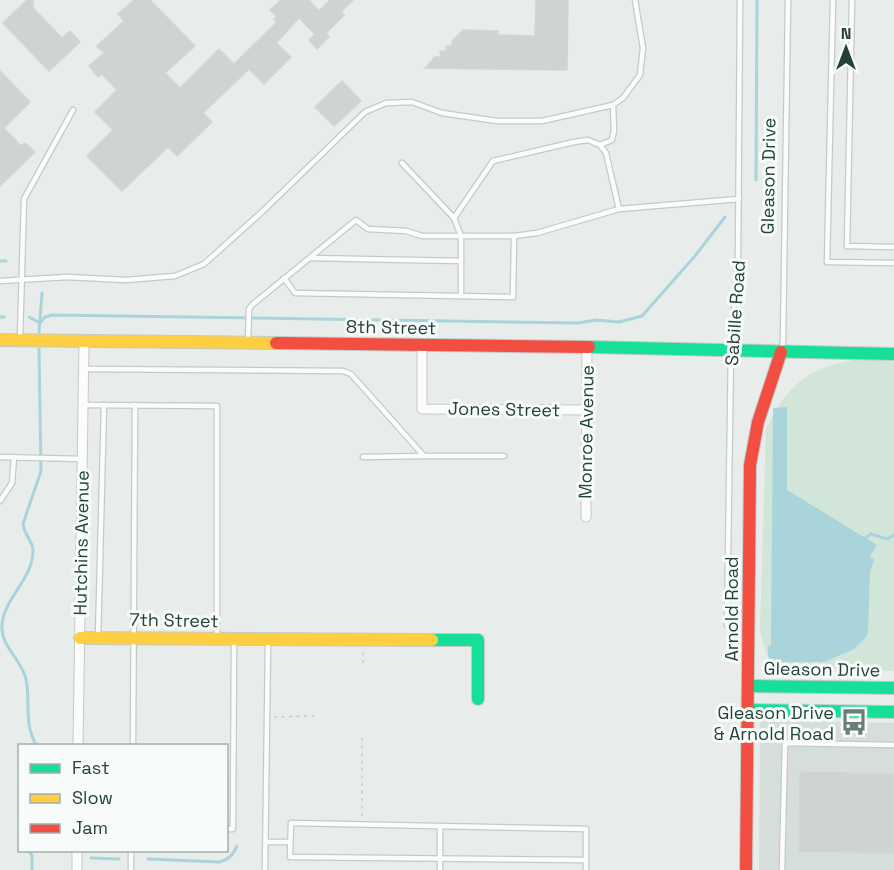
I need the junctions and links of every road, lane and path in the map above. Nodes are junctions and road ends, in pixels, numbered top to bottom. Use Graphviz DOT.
graph roads {
  1 [pos="635,0"];
  2 [pos="740,0"];
  3 [pos="788,0"];
  4 [pos="833,0"];
  5 [pos="852,0"];
  6 [pos="613,105"];
  7 [pos="73,110"];
  8 [pos="600,145"];
  9 [pos="402,163"];
  10 [pos="739,199"];
  11 [pos="619,209"];
  12 [pos="454,218"];
  13 [pos="461,236"];
  14 [pos="514,236"];
  15 [pos="894,247"];
  16 [pos="310,258"];
  17 [pos="461,261"];
  18 [pos="894,263"];
  19 [pos="284,278"];
  20 [pos="20,279"];
  21 [pos="0,281"];
  22 [pos="461,296"];
  23 [pos="0,340"];
  24 [pos="20,340"];
  25 [pos="84,341"];
  26 [pos="248,343"];
  27 [pos="422,345"];
  28 [pos="587,347"];
  29 [pos="731,350"];
  30 [pos="781,352"];
  31 [pos="894,354"];
  32 [pos="83,369"];
  33 [pos="83,405"];
  34 [pos="104,405"];
  35 [pos="135,405"];
  36 [pos="587,410"];
  37 [pos="424,456"];
  38 [pos="504,456"];
  39 [pos="0,457"];
  40 [pos="14,457"];
  41 [pos="363,457"];
  42 [pos="82,459"];
  43 [pos="0,501"];
  44 [pos="585,517"];
  45 [pos="727,625"];
  46 [pos="80,638"];
  47 [pos="98,638"];
  48 [pos="135,638"];
  49 [pos="217,639"];
  50 [pos="234,639"];
  51 [pos="268,639"];
  52 [pos="748,686"];
  53 [pos="894,688"];
  54 [pos="478,699"];
  55 [pos="748,710"];
  56 [pos="894,712"];
  57 [pos="318,716"];
  58 [pos="267,717"];
  59 [pos="362,736"];
  60 [pos="78,744"];
  61 [pos="133,744"];
  62 [pos="894,745"];
  63 [pos="362,824"];
  64 [pos="440,826"];
  65 [pos="228,829"];
  66 [pos="266,842"];
  67 [pos="291,842"];
  68 [pos="77,852"];
  69 [pos="131,852"];
  70 [pos="440,858"];
  71 [pos="586,860"];
  72 [pos="77,870"];
  73 [pos="131,870"];
  74 [pos="265,870"];
  75 [pos="440,870"];
  76 [pos="586,870"];
  77 [pos="746,870"];
  78 [pos="782,870"];
  1 -- 6 [label="lane"];
  2 -- 10 [label="lane, Sabille Road"];
  3 -- 30 [label="lane, Gleason Drive"];
  4 -- 18 [label="lane"];
  5 -- 15 [label="lane"];
  6 -- 8 [label="lane"];
  6 -- 20 [label="lane"];
  7 -- 20 [label="lane"];
  8 -- 11 [label="lane"];
  8 -- 12 [label="lane"];
  9 -- 12 [label="lane"];
  10 -- 11 [label="lane"];
  10 -- 29 [label="lane, Sabille Road"];
  11 -- 14 [label="lane"];
  12 -- 13 [label="lane"];
  13 -- 14 [label="lane"];
  13 -- 16 [label="lane"];
  13 -- 17 [label="lane"];
  14 -- 22 [label="lane"];
  16 -- 17 [label="lane"];
  16 -- 19 [label="lane"];
  17 -- 22 [label="lane"];
  19 -- 22 [label="lane"];
  19 -- 26 [label="lane"];
  20 -- 21 [label="lane"];
  20 -- 24 [label="lane"];
  23 -- 24 [label="street, 8th Street"];
  24 -- 25 [label="street, 8th Street"];
  25 -- 26 [label="street, 8th Street"];
  25 -- 32 [label="street, Hutchins Avenue"];
  26 -- 27 [label="street, 8th Street"];
  27 -- 28 [label="street, 8th Street"];
  27 -- 36 [label="street, Jones Street"];
  28 -- 29 [label="street, 8th Street"];
  28 -- 36 [label="street, Monroe Avenue"];
  29 -- 30 [label="street, 8th Street"];
  29 -- 45 [label="lane, Sabille Road"];
  30 -- 31 [label="street, 8th Street"];
  30 -- 52 [label="street, Arnold Road"];
  32 -- 33 [label="street, Hutchins Avenue"];
  32 -- 37 [label="lane"];
  33 -- 34 [label="lane"];
  33 -- 42 [label="street, Hutchins Avenue"];
  34 -- 35 [label="lane"];
  34 -- 47 [label="lane"];
  35 -- 48 [label="lane"];
  35 -- 49 [label="lane"];
  36 -- 44 [label="street, Monroe Avenue"];
  37 -- 38 [label="lane"];
  37 -- 41 [label="lane"];
  39 -- 40 [label="lane"];
  40 -- 42 [label="lane"];
  40 -- 43 [label="lane"];
  42 -- 46 [label="street, Hutchins Avenue"];
  46 -- 47 [label="street, 7th Street"];
  46 -- 60 [label="street, Hutchins Avenue"];
  47 -- 48 [label="street, 7th Street"];
  48 -- 49 [label="street, 7th Street"];
  48 -- 61 [label="lane"];
  49 -- 50 [label="street, 7th Street"];
  50 -- 51 [label="street, 7th Street"];
  50 -- 65 [label="lane"];
  51 -- 54 [label="street, 7th Street"];
  51 -- 58 [label="lane"];
  52 -- 53 [label="street, Gleason Drive"];
  52 -- 55 [label="street, Arnold Road"];
  55 -- 56 [label="street"];
  55 -- 77 [label="street, Arnold Road"];
  57 -- 58 [label="path"];
  58 -- 66 [label="lane"];
  59 -- 63 [label="path"];
  62 -- 78 [label="lane"];
  63 -- 64 [label="lane"];
  63 -- 67 [label="lane"];
  64 -- 70 [label="lane"];
  64 -- 71 [label="lane"];
  66 -- 67 [label="lane"];
  66 -- 74 [label="lane"];
  67 -- 70 [label="lane"];
  68 -- 72 [label="street"];
  69 -- 73 [label="lane"];
  70 -- 71 [label="lane"];
  70 -- 75 [label="lane"];
  71 -- 76 [label="lane"];
}
